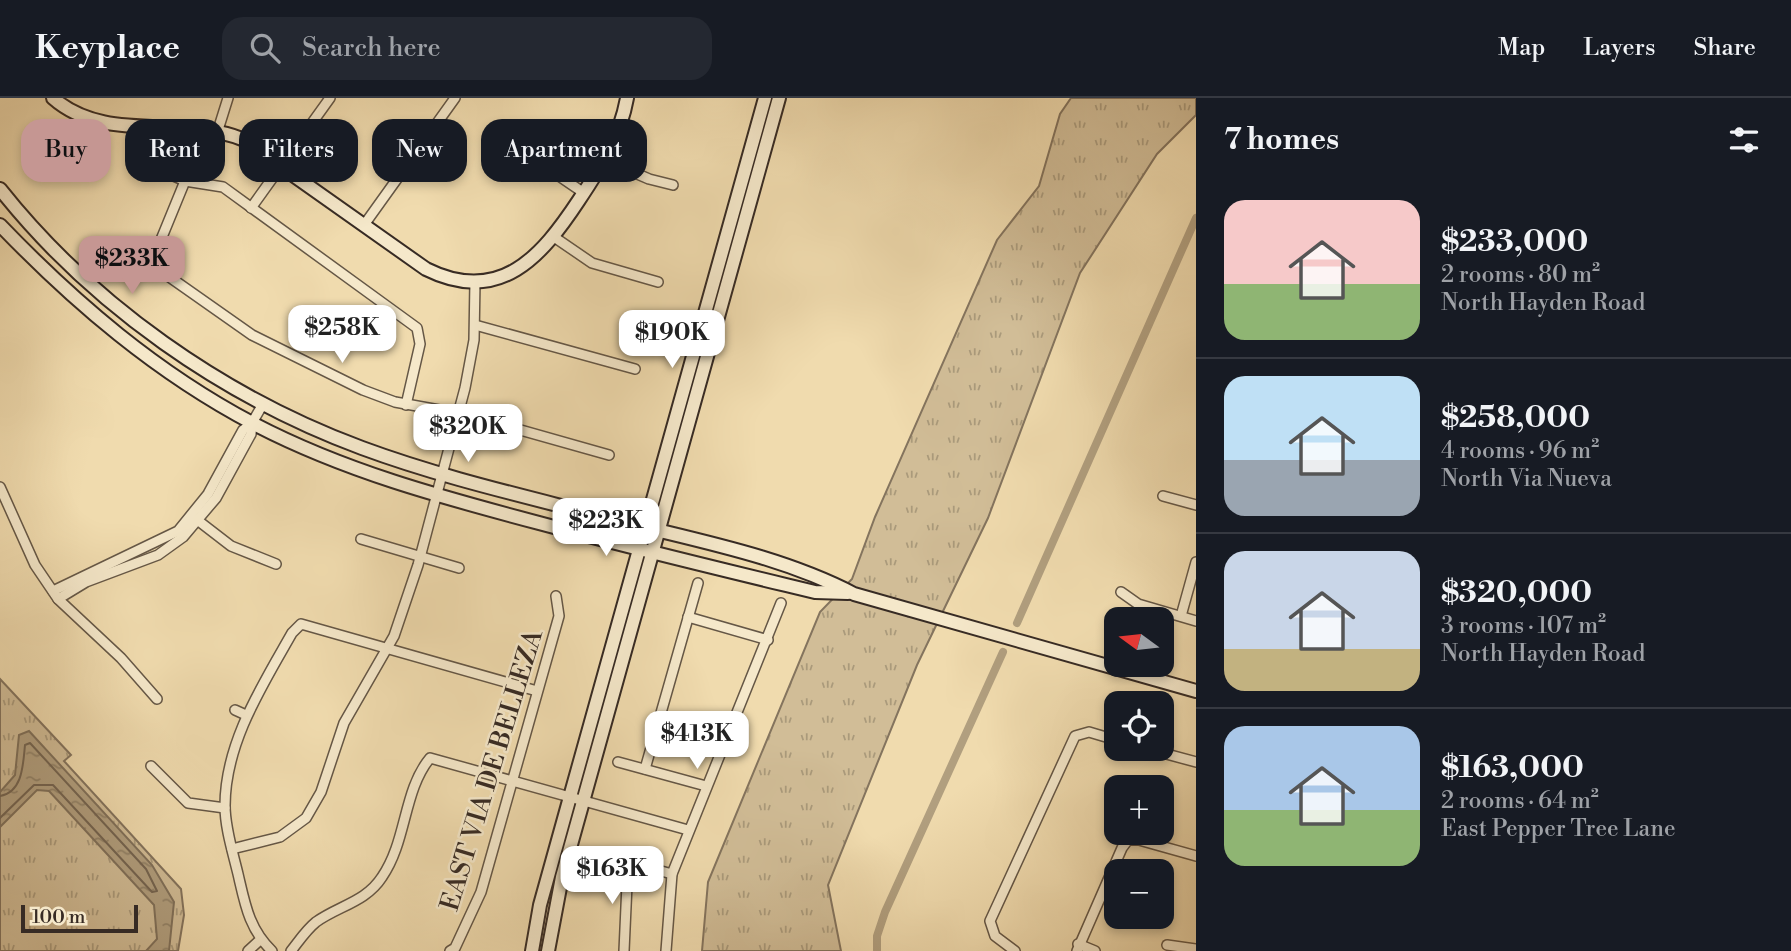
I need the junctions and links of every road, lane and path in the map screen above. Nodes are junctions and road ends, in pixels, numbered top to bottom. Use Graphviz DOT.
graph roads {
  1 [pos="53,98"];
  2 [pos="228,98"];
  3 [pos="330,98"];
  4 [pos="454,98"];
  5 [pos="627,98"];
  6 [pos="765,98"];
  7 [pos="779,98"];
  8 [pos="222,119"];
  9 [pos="315,119"];
  10 [pos="622,119"];
  11 [pos="125,124"];
  12 [pos="647,178"];
  13 [pos="185,182"];
  14 [pos="191,182"];
  15 [pos="270,182"];
  16 [pos="305,182"];
  17 [pos="568,182"];
  18 [pos="591,182"];
  19 [pos="673,185"];
  20 [pos="0,189"];
  21 [pos="584,193"];
  22 [pos="251,208"];
  23 [pos="0,225"];
  24 [pos="363,225"];
  25 [pos="554,237"];
  26 [pos="475,281"];
  27 [pos="658,282"];
  28 [pos="475,325"];
  29 [pos="635,369"];
  30 [pos="263,404"];
  31 [pos="406,405"];
  32 [pos="458,414"];
  33 [pos="252,423"];
  34 [pos="610,455"];
  35 [pos="443,474"];
  36 [pos="0,487"];
  37 [pos="436,496"];
  38 [pos="1163,496"];
  39 [pos="1196,505"];
  40 [pos="196,519"];
  41 [pos="645,527"];
  42 [pos="659,530"];
  43 [pos="361,539"];
  44 [pos="639,549"];
  45 [pos="653,553"];
  46 [pos="420,558"];
  47 [pos="1196,562"];
  48 [pos="276,564"];
  49 [pos="459,568"];
  50 [pos="698,583"];
  51 [pos="1121,592"];
  52 [pos="854,594"];
  53 [pos="55,595"];
  54 [pos="556,596"];
  55 [pos="781,603"];
  56 [pos="688,617"];
  57 [pos="1181,617"];
  58 [pos="1196,621"];
  59 [pos="768,640"];
  60 [pos="388,648"];
  61 [pos="537,691"];
  62 [pos="1196,691"];
  63 [pos="157,699"];
  64 [pos="235,710"];
  65 [pos="246,715"];
  66 [pos="1104,738"];
  67 [pos="1174,756"];
  68 [pos="618,762"];
  69 [pos="1196,762"];
  70 [pos="151,766"];
  71 [pos="645,769"];
  72 [pos="513,781"];
  73 [pos="706,786"];
  74 [pos="569,797"];
  75 [pos="583,800"];
  76 [pos="225,808"];
  77 [pos="688,830"];
  78 [pos="232,849"];
  79 [pos="596,853"];
  80 [pos="1196,856"];
  81 [pos="628,862"];
  82 [pos="672,874"];
  83 [pos="260,940"];
  84 [pos="1167,945"];
  85 [pos="1078,948"];
  86 [pos="1196,949"];
  87 [pos="248,951"];
  88 [pos="272,951"];
  89 [pos="291,951"];
  90 [pos="450,951"];
  91 [pos="532,951"];
  92 [pos="548,951"];
  93 [pos="624,951"];
  94 [pos="666,951"];
  95 [pos="1015,951"];
  96 [pos="1095,951"];
  1 -- 11 [label="main road"];
  2 -- 8 [label="street"];
  3 -- 9 [label="street"];
  4 -- 24 [label="street"];
  5 -- 10 [label="main road"];
  6 -- 41 [label="main road"];
  7 -- 42 [label="main road"];
  12 -- 19 [label="street"];
  13 -- 31 [label="street"];
  14 -- 22 [label="street"];
  15 -- 22 [label="street"];
  16 -- 24 [label="main road"];
  17 -- 21 [label="street"];
  18 -- 21 [label="main road"];
  20 -- 30 [label="main road"];
  21 -- 25 [label="main road"];
  22 -- 31 [label="street"];
  23 -- 33 [label="main road"];
  24 -- 26 [label="main road"];
  25 -- 26 [label="main road"];
  25 -- 27 [label="street"];
  26 -- 28 [label="street"];
  28 -- 29 [label="street"];
  28 -- 32 [label="street"];
  30 -- 33 [label="street"];
  30 -- 35 [label="main road"];
  31 -- 32 [label="street"];
  32 -- 34 [label="street"];
  32 -- 35 [label="street"];
  33 -- 37 [label="main road"];
  33 -- 40 [label="street"];
  35 -- 37 [label="street"];
  35 -- 41 [label="main road"];
  36 -- 53 [label="street"];
  37 -- 44 [label="main road"];
  37 -- 46 [label="street"];
  38 -- 39 [label="street"];
  40 -- 48 [label="street"];
  40 -- 53 [label="street"];
  41 -- 42 [label="main road"];
  41 -- 44 [label="main road"];
  42 -- 45 [label="main road"];
  42 -- 52 [label="main road"];
  43 -- 46 [label="street"];
  44 -- 45 [label="main road"];
  44 -- 74 [label="main road"];
  45 -- 52 [label="main road"];
  45 -- 75 [label="main road"];
  46 -- 49 [label="street"];
  46 -- 60 [label="street"];
  47 -- 57 [label="street"];
  50 -- 56 [label="street"];
  51 -- 57 [label="street"];
  52 -- 62 [label="main road"];
  53 -- 63 [label="street"];
  54 -- 61 [label="street, EAST VIA DE BELLEZA"];
  55 -- 59 [label="street"];
  56 -- 59 [label="street"];
  56 -- 71 [label="street"];
  57 -- 58 [label="street"];
  59 -- 73 [label="street"];
  60 -- 61 [label="street"];
  60 -- 65 [label="street"];
  60 -- 78 [label="street"];
  61 -- 72 [label="street, EAST VIA DE BELLEZA"];
  64 -- 65 [label="street"];
  65 -- 76 [label="street"];
  66 -- 95 [label="street"];
  67 -- 69 [label="street"];
  68 -- 71 [label="street"];
  70 -- 76 [label="street"];
  71 -- 73 [label="street"];
  72 -- 74 [label="street"];
  72 -- 89 [label="street"];
  72 -- 90 [label="street, EAST VIA DE BELLEZA"];
  73 -- 77 [label="street"];
  74 -- 75 [label="street"];
  74 -- 91 [label="main road"];
  75 -- 77 [label="street"];
  75 -- 92 [label="main road"];
  76 -- 78 [label="street"];
  77 -- 82 [label="street"];
  78 -- 83 [label="street"];
  79 -- 81 [label="street"];
  80 -- 85 [label="street"];
  81 -- 82 [label="street"];
  81 -- 93 [label="street"];
  82 -- 94 [label="street"];
  83 -- 87 [label="street"];
  83 -- 88 [label="street"];
  84 -- 86 [label="street"];
  85 -- 96 [label="street"];
}
